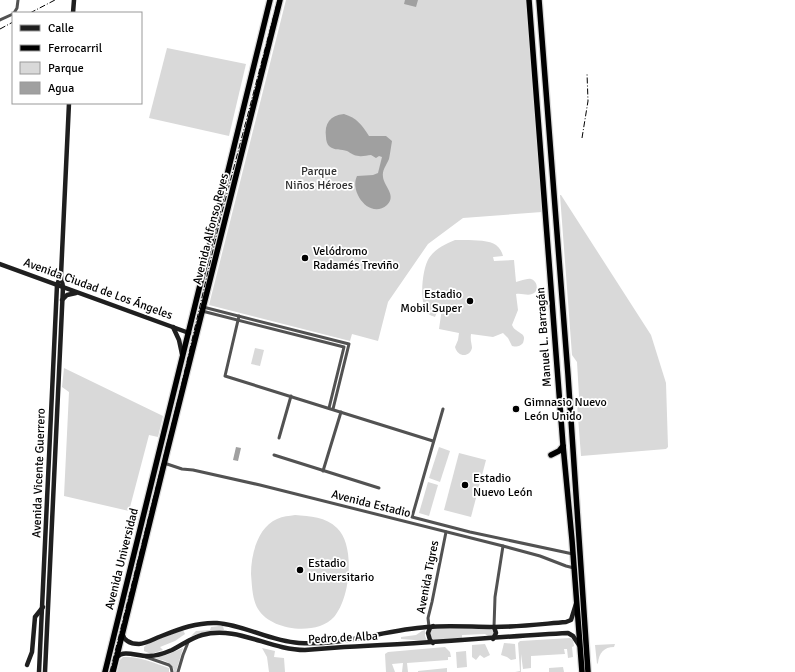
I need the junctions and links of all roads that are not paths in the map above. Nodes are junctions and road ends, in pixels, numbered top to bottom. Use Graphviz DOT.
graph roads {
  1 [pos="18,0"];
  2 [pos="74,0"];
  3 [pos="266,0"];
  4 [pos="270,0"];
  5 [pos="280,0"];
  6 [pos="284,0"];
  7 [pos="529,0"];
  8 [pos="539,0"];
  9 [pos="15,12"];
  10 [pos="73,12"];
  11 [pos="12,14"];
  12 [pos="0,20"];
  13 [pos="264,21"];
  14 [pos="269,41"];
  15 [pos="69,104"];
  16 [pos="234,184"];
  17 [pos="222,196"];
  18 [pos="0,264"];
  19 [pos="60,275"];
  20 [pos="57,285"];
  21 [pos="63,287"];
  22 [pos="78,293"];
  23 [pos="62,300"];
  24 [pos="203,309"];
  25 [pos="239,318"];
  26 [pos="200,322"];
  27 [pos="265,324"];
  28 [pos="173,327"];
  29 [pos="189,333"];
  30 [pos="186,341"];
  31 [pos="183,356"];
  32 [pos="291,396"];
  33 [pos="329,408"];
  34 [pos="443,409"];
  35 [pos="333,410"];
  36 [pos="341,412"];
  37 [pos="562,424"];
  38 [pos="279,438"];
  39 [pos="434,441"];
  40 [pos="563,446"];
  41 [pos="160,451"];
  42 [pos="274,455"];
  43 [pos="551,456"];
  44 [pos="164,463"];
  45 [pos="323,471"];
  46 [pos="379,488"];
  47 [pos="150,489"];
  48 [pos="568,493"];
  49 [pos="150,518"];
  50 [pos="446,532"];
  51 [pos="503,546"];
  52 [pos="573,554"];
  53 [pos="574,568"];
  54 [pos="576,602"];
  55 [pos="43,607"];
  56 [pos="229,625"];
  57 [pos="431,626"];
  58 [pos="494,627"];
  59 [pos="122,633"];
  60 [pos="228,633"];
  61 [pos="493,638"];
  62 [pos="189,640"];
  63 [pos="143,643"];
  64 [pos="433,643"];
  65 [pos="579,645"];
  66 [pos="144,656"];
  67 [pos="27,665"];
  68 [pos="115,665"];
  69 [pos="40,672"];
  70 [pos="45,672"];
  71 [pos="105,672"];
  72 [pos="113,672"];
  73 [pos="172,672"];
  74 [pos="178,672"];
  75 [pos="582,672"];
  76 [pos="588,672"];
  1 -- 9 [label="street"];
  2 -- 10 [label="street"];
  3 -- 13 [label="highway"];
  4 -- 13 [label="highway, Avenida Alfonso Reyes"];
  5 -- 14 [label="highway, Avenida Alfonso Reyes"];
  6 -- 14 [label="highway"];
  7 -- 37 [label="highway, Manuel L. Barragán"];
  8 -- 76 [label="highway, Manuel L. Barragán"];
  11 -- 12 [label="street"];
  13 -- 17 [label="highway, Avenida Alfonso Reyes"];
  14 -- 16 [label="highway, Avenida Alfonso Reyes"];
  15 -- 19 [label="street, Avenida Vicente Guerrero"];
  16 -- 17 [label="highway"];
  16 -- 24 [label="highway, Avenida Alfonso Reyes"];
  17 -- 29 [label="highway, Avenida Alfonso Reyes"];
  18 -- 20 [label="street, Avenida Ciudad de Los Ángeles"];
  19 -- 20 [label="street, Avenida Vicente Guerrero"];
  19 -- 21 [label="street, Avenida Vicente Guerrero"];
  20 -- 21 [label="street, Avenida Ciudad de Los Ángeles"];
  20 -- 55 [label="street, Avenida Vicente Guerrero"];
  21 -- 22 [label="street, Avenida Ciudad de Los Ángeles"];
  21 -- 23 [label="street, Avenida Vicente Guerrero"];
  22 -- 23 [label="street"];
  22 -- 28 [label="street, Avenida Ciudad de Los Ángeles"];
  23 -- 70 [label="street, Avenida Vicente Guerrero"];
  24 -- 25 [label="street"];
  24 -- 26 [label="highway, Avenida Alfonso Reyes"];
  25 -- 27 [label="street"];
  25 -- 32 [label="street"];
  26 -- 30 [label="highway"];
  26 -- 44 [label="highway, Avenida Alfonso Reyes"];
  27 -- 33 [label="street"];
  27 -- 35 [label="street"];
  28 -- 29 [label="street, Avenida Ciudad de Los Ángeles"];
  28 -- 31 [label="street"];
  29 -- 30 [label="highway, Avenida Alfonso Reyes"];
  30 -- 31 [label="highway, Avenida Alfonso Reyes"];
  31 -- 41 [label="highway, Avenida Alfonso Reyes"];
  32 -- 33 [label="street"];
  32 -- 38 [label="street"];
  33 -- 35 [label="street"];
  34 -- 39 [label="street"];
  35 -- 36 [label="street"];
  36 -- 39 [label="street"];
  36 -- 45 [label="street"];
  37 -- 40 [label="highway, Manuel L. Barragán"];
  37 -- 48 [label="highway"];
  39 -- 52 [label="street"];
  40 -- 43 [label="highway"];
  40 -- 48 [label="highway, Manuel L. Barragán"];
  41 -- 47 [label="highway, Avenida Universidad"];
  42 -- 45 [label="street"];
  44 -- 49 [label="highway, Avenida Universidad"];
  44 -- 50 [label="street, Avenida Estadio"];
  45 -- 46 [label="street"];
  47 -- 49 [label="highway"];
  47 -- 71 [label="highway, Avenida Universidad"];
  48 -- 52 [label="highway, Manuel L. Barragán"];
  49 -- 59 [label="highway, Avenida Universidad"];
  50 -- 51 [label="street, Avenida Estadio"];
  50 -- 57 [label="street, Avenida Tigres"];
  51 -- 53 [label="street, Avenida Estadio"];
  51 -- 58 [label="street"];
  52 -- 53 [label="highway, Manuel L. Barragán"];
  53 -- 54 [label="highway, Manuel L. Barragán"];
  54 -- 58 [label="street, Pedro de Alba"];
  54 -- 65 [label="highway, Manuel L. Barragán"];
  55 -- 67 [label="street"];
  55 -- 69 [label="street, Avenida Vicente Guerrero"];
  56 -- 57 [label="street, Pedro de Alba"];
  56 -- 60 [label="street"];
  56 -- 63 [label="street, Pedro de Alba"];
  57 -- 58 [label="street, Pedro de Alba"];
  57 -- 64 [label="street"];
  58 -- 61 [label="street"];
  59 -- 63 [label="street"];
  59 -- 68 [label="highway, Avenida Universidad"];
  60 -- 62 [label="street, Pedro de Alba"];
  60 -- 64 [label="street, Pedro de Alba"];
  61 -- 64 [label="street, Pedro de Alba"];
  61 -- 65 [label="street, Pedro de Alba"];
  62 -- 66 [label="street, Pedro de Alba"];
  62 -- 74 [label="street"];
  63 -- 66 [label="street"];
  65 -- 75 [label="highway, Manuel L. Barragán"];
  66 -- 68 [label="street, Pedro de Alba"];
  66 -- 73 [label="street"];
  68 -- 72 [label="highway, Avenida Universidad"];
}
